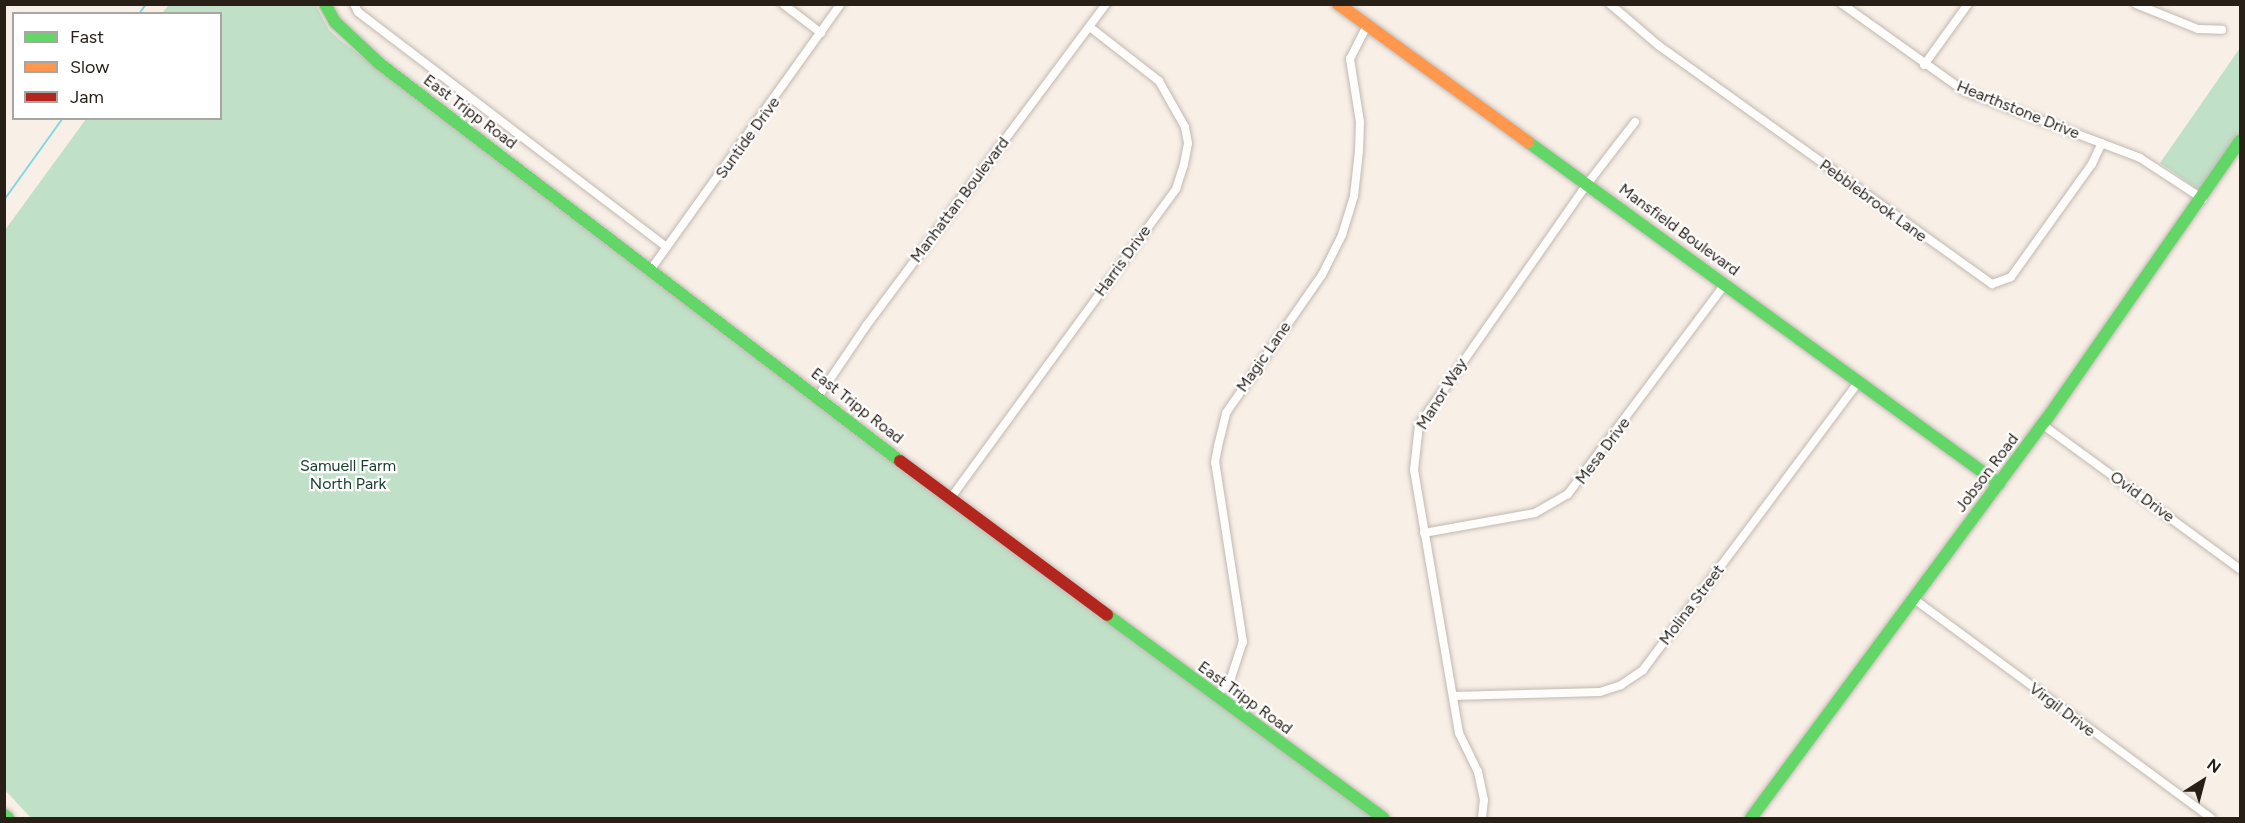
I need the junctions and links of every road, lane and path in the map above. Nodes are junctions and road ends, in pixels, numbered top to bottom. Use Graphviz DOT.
graph roads {
  1 [pos="326,4"];
  2 [pos="354,4"];
  3 [pos="783,4"];
  4 [pos="841,4"];
  5 [pos="1106,4"];
  6 [pos="1338,4"];
  7 [pos="1610,4"];
  8 [pos="1842,4"];
  9 [pos="1968,4"];
  10 [pos="2136,4"];
  11 [pos="1367,26"];
  12 [pos="1090,27"];
  13 [pos="2222,30"];
  14 [pos="820,33"];
  15 [pos="1924,65"];
  16 [pos="1635,122"];
  17 [pos="2241,141"];
  18 [pos="2102,143"];
  19 [pos="1588,183"];
  20 [pos="2203,200"];
  21 [pos="667,247"];
  22 [pos="651,269"];
  23 [pos="1725,284"];
  24 [pos="1858,382"];
  25 [pos="818,397"];
  26 [pos="2043,425"];
  27 [pos="1999,484"];
  28 [pos="950,499"];
  29 [pos="1424,533"];
  30 [pos="2241,569"];
  31 [pos="1914,598"];
  32 [pos="1454,696"];
  33 [pos="1216,697"];
  34 [pos="4,815"];
  35 [pos="8,819"];
  36 [pos="1383,819"];
  37 [pos="1482,819"];
  38 [pos="1751,819"];
  39 [pos="2211,819"];
  1 -- 22 [label="street, East Tripp Road"];
  2 -- 21 [label="street"];
  3 -- 14 [label="street"];
  4 -- 14 [label="street, Suntide Drive"];
  5 -- 12 [label="street, Manhattan Boulevard"];
  6 -- 11 [label="street, Mansfield Boulevard"];
  7 -- 18 [label="street, Pebblebrook Lane"];
  8 -- 15 [label="street, Hearthstone Drive"];
  9 -- 15 [label="street"];
  10 -- 13 [label="street"];
  11 -- 19 [label="street, Mansfield Boulevard"];
  11 -- 33 [label="street, Magic Lane"];
  12 -- 25 [label="street, Manhattan Boulevard"];
  12 -- 28 [label="street, Harris Drive"];
  14 -- 21 [label="street, Suntide Drive"];
  15 -- 18 [label="street, Hearthstone Drive"];
  16 -- 19 [label="street, Manor Way"];
  17 -- 20 [label="street, Jobson Road"];
  18 -- 20 [label="street, Hearthstone Drive"];
  19 -- 23 [label="street, Mansfield Boulevard"];
  19 -- 29 [label="street, Manor Way"];
  20 -- 26 [label="street, Jobson Road"];
  21 -- 22 [label="street, Suntide Drive"];
  22 -- 25 [label="street, East Tripp Road"];
  23 -- 24 [label="street, Mansfield Boulevard"];
  23 -- 29 [label="street, Mesa Drive"];
  24 -- 27 [label="street, Mansfield Boulevard"];
  24 -- 32 [label="street, Molina Street"];
  25 -- 28 [label="street, East Tripp Road"];
  26 -- 27 [label="street, Jobson Road"];
  26 -- 30 [label="street, Ovid Drive"];
  27 -- 31 [label="street, Jobson Road"];
  28 -- 33 [label="street, East Tripp Road"];
  29 -- 32 [label="street, Manor Way"];
  31 -- 38 [label="street, Jobson Road"];
  31 -- 39 [label="street, Virgil Drive"];
  32 -- 37 [label="street, Manor Way"];
  33 -- 36 [label="street, East Tripp Road"];
  34 -- 35 [label="street"];
}
